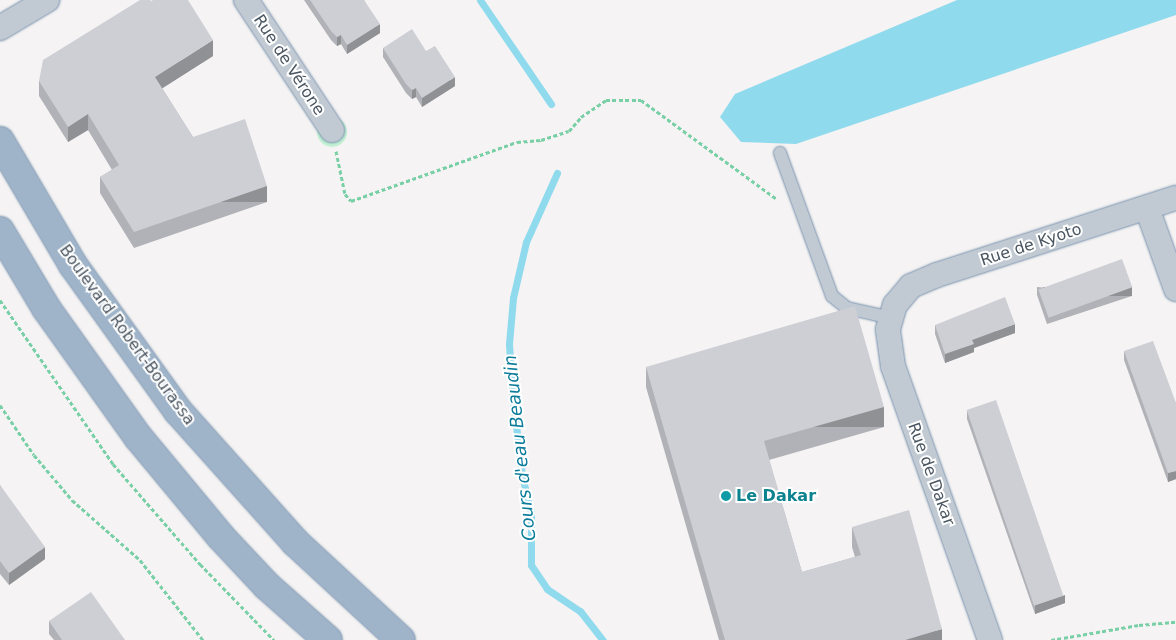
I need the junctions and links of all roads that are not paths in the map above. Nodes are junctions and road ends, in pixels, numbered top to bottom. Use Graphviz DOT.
graph roads {
  1 [pos="47,0"];
  2 [pos="246,0"];
  3 [pos="0,28"];
  4 [pos="332,130"];
  5 [pos="0,141"];
  6 [pos="780,153"];
  7 [pos="1176,198"];
  8 [pos="1148,208"];
  9 [pos="0,231"];
  10 [pos="1176,289"];
  11 [pos="893,312"];
  12 [pos="328,640"];
  13 [pos="401,640"];
  14 [pos="990,640"];
  1 -- 3 [label="street"];
  2 -- 4 [label="street, Rue de Vérone"];
  5 -- 13 [label="highway, Boulevard Robert-Bourassa"];
  6 -- 11 [label="lane"];
  7 -- 8 [label="street, Rue de Kyoto"];
  8 -- 10 [label="street"];
  8 -- 11 [label="street, Rue de Kyoto"];
  9 -- 12 [label="highway"];
  11 -- 14 [label="street, Rue de Dakar"];
}
